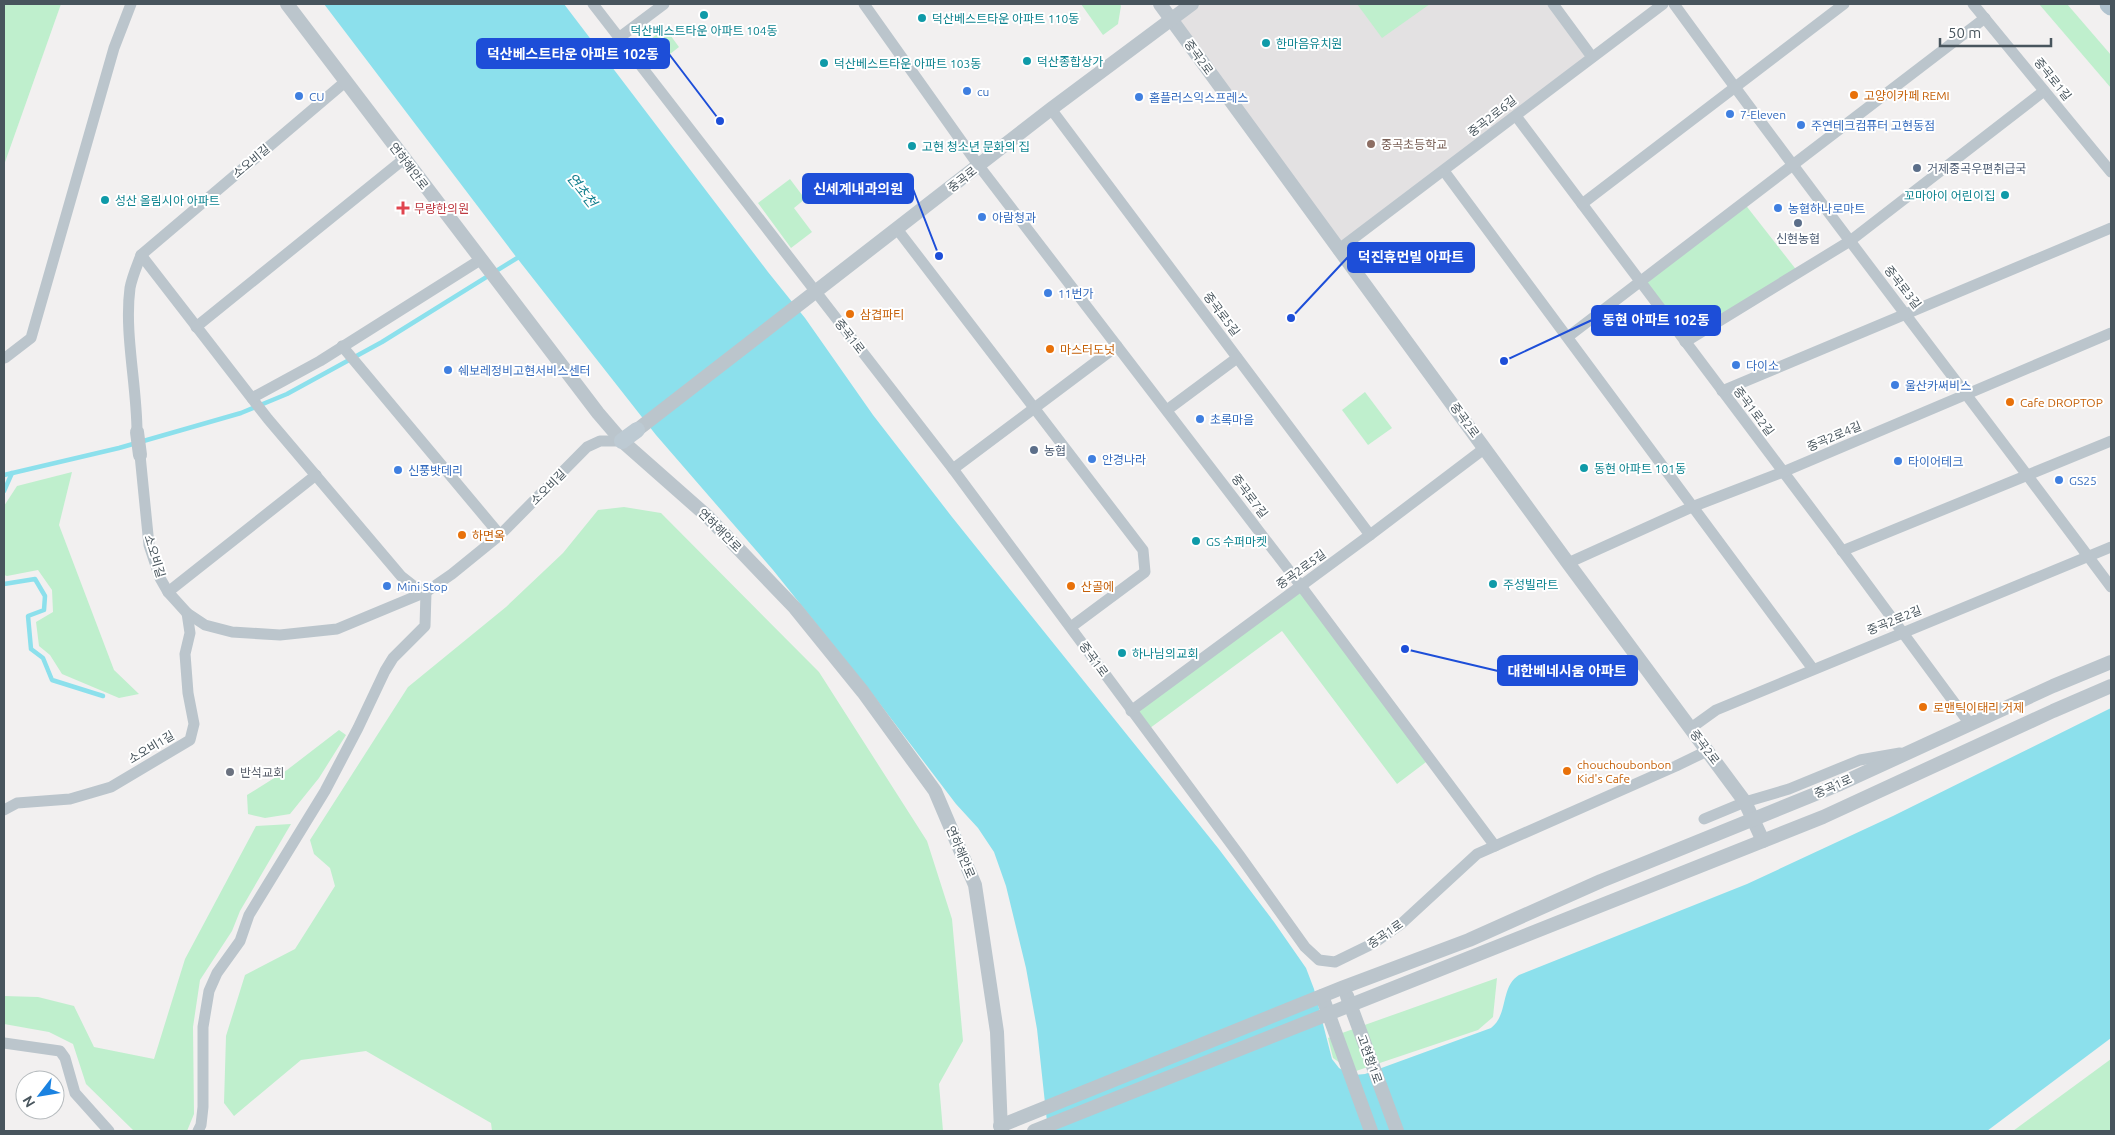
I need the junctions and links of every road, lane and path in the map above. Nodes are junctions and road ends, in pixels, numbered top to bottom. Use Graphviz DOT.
graph roads {
  1 [pos="131,4"];
  2 [pos="287,4"];
  3 [pos="593,4"];
  4 [pos="664,4"];
  5 [pos="864,4"];
  6 [pos="1160,4"];
  7 [pos="1192,4"];
  8 [pos="1553,4"];
  9 [pos="1663,4"];
  10 [pos="1674,4"];
  11 [pos="1844,4"];
  12 [pos="1973,4"];
  13 [pos="1985,18"];
  14 [pos="1172,19"];
  15 [pos="620,37"];
  16 [pos="1592,57"];
  17 [pos="345,82"];
  18 [pos="1735,88"];
  19 [pos="2044,91"];
  20 [pos="1051,109"];
  21 [pos="1516,116"];
  22 [pos="404,159"];
  23 [pos="979,166"];
  24 [pos="1793,167"];
  25 [pos="1444,171"];
  26 [pos="2111,172"];
  27 [pos="1582,204"];
  28 [pos="2111,228"];
  29 [pos="897,229"];
  30 [pos="1850,241"];
  31 [pos="1338,250"];
  32 [pos="141,255"];
  33 [pos="480,260"];
  34 [pos="1640,281"];
  35 [pos="810,296"];
  36 [pos="1906,315"];
  37 [pos="196,326"];
  38 [pos="2111,333"];
  39 [pos="1569,336"];
  40 [pos="1685,342"];
  41 [pos="342,346"];
  42 [pos="1117,346"];
  43 [pos="6,358"];
  44 [pos="1237,358"];
  45 [pos="1722,392"];
  46 [pos="1968,395"];
  47 [pos="252,398"];
  48 [pos="1033,409"];
  49 [pos="1167,410"];
  50 [pos="637,430"];
  51 [pos="137,432"];
  52 [pos="622,441"];
  53 [pos="2111,441"];
  54 [pos="1485,448"];
  55 [pos="140,455"];
  56 [pos="952,469"];
  57 [pos="1783,472"];
  58 [pos="316,475"];
  59 [pos="2029,476"];
  60 [pos="1692,507"];
  61 [pos="500,535"];
  62 [pos="1370,535"];
  63 [pos="2111,547"];
  64 [pos="1842,551"];
  65 [pos="2088,556"];
  66 [pos="1568,563"];
  67 [pos="1302,586"];
  68 [pos="2111,587"];
  69 [pos="168,592"];
  70 [pos="426,592"];
  71 [pos="187,613"];
  72 [pos="1071,627"];
  73 [pos="1902,632"];
  74 [pos="2111,662"];
  75 [pos="1813,669"];
  76 [pos="2111,686"];
  77 [pos="1131,710"];
  78 [pos="1970,724"];
  79 [pos="1691,728"];
  80 [pos="1708,751"];
  81 [pos="1909,752"];
  82 [pos="1745,802"];
  83 [pos="4,810"];
  84 [pos="1704,819"];
  85 [pos="1754,820"];
  86 [pos="1763,841"];
  87 [pos="1495,846"];
  88 [pos="1344,987"];
  89 [pos="1322,996"];
  90 [pos="1350,1004"];
  91 [pos="1327,1015"];
  92 [pos="4,1043"];
  93 [pos="1000,1130"];
  94 [pos="108,1131"];
  95 [pos="198,1131"];
  96 [pos="1034,1131"];
  97 [pos="1371,1131"];
  98 [pos="1397,1131"];
  1 -- 43 [label="street"];
  2 -- 17 [label="street, 연하해안로"];
  3 -- 15 [label="street, 중곡1로"];
  4 -- 15 [label="street"];
  5 -- 23 [label="street, 중곡로7길"];
  6 -- 14 [label="street, 중곡2로"];
  7 -- 14 [label="street, 중곡로"];
  8 -- 16 [label="street"];
  9 -- 16 [label="street, 중곡2로6길"];
  10 -- 18 [label="street, 중곡로3길"];
  11 -- 18 [label="street"];
  12 -- 13 [label="street, 중곡로1길"];
  13 -- 19 [label="street, 중곡로1길"];
  13 -- 24 [label="street"];
  14 -- 20 [label="street, 중곡로"];
  14 -- 31 [label="street, 중곡2로"];
  15 -- 35 [label="street, 중곡1로"];
  16 -- 21 [label="street, 중곡2로6길"];
  17 -- 22 [label="street, 연하해안로"];
  17 -- 32 [label="street, 소오비길"];
  18 -- 24 [label="street, 중곡로3길"];
  18 -- 27 [label="street"];
  19 -- 26 [label="street, 중곡로1길"];
  19 -- 30 [label="street"];
  20 -- 23 [label="street, 중곡로"];
  20 -- 44 [label="street, 중곡로5길"];
  21 -- 25 [label="street, 중곡2로6길"];
  21 -- 27 [label="street, 중곡1로2길"];
  22 -- 33 [label="street, 연하해안로"];
  22 -- 37 [label="street"];
  23 -- 29 [label="street, 중곡로"];
  23 -- 42 [label="street, 중곡로7길"];
  24 -- 30 [label="street, 중곡로3길"];
  24 -- 34 [label="street"];
  25 -- 31 [label="street, 중곡2로6길"];
  25 -- 39 [label="street"];
  27 -- 34 [label="street, 중곡1로2길"];
  28 -- 36 [label="street"];
  29 -- 35 [label="street, 중곡로"];
  29 -- 48 [label="street"];
  30 -- 36 [label="street, 중곡로3길"];
  30 -- 40 [label="street"];
  31 -- 54 [label="street, 중곡2로"];
  32 -- 37 [label="street"];
  32 -- 51 [label="street, 소오비길"];
  33 -- 41 [label="street"];
  33 -- 52 [label="street, 연하해안로"];
  34 -- 39 [label="street"];
  34 -- 40 [label="street, 중곡1로2길"];
  35 -- 50 [label="street, 중곡로"];
  35 -- 56 [label="street, 중곡1로"];
  36 -- 45 [label="street"];
  36 -- 46 [label="street, 중곡로3길"];
  37 -- 47 [label="street"];
  38 -- 46 [label="street, 중곡2로4길"];
  39 -- 60 [label="street"];
  40 -- 45 [label="street, 중곡1로2길"];
  41 -- 47 [label="street"];
  41 -- 61 [label="street"];
  42 -- 48 [label="street"];
  42 -- 49 [label="street, 중곡로7길"];
  44 -- 49 [label="street"];
  44 -- 62 [label="street, 중곡로5길"];
  45 -- 57 [label="street, 중곡1로2길"];
  46 -- 57 [label="street, 중곡2로4길"];
  46 -- 59 [label="street, 중곡로3길"];
  47 -- 58 [label="street"];
  48 -- 56 [label="street"];
  48 -- 72 [label="street"];
  49 -- 67 [label="street, 중곡로7길"];
  50 -- 52 [label="main road"];
  51 -- 55 [label="street, 소오비길"];
  52 -- 61 [label="street, 소오비길"];
  52 -- 93 [label="street, 연하해안로"];
  53 -- 59 [label="street"];
  54 -- 62 [label="street, 중곡2로5길"];
  54 -- 66 [label="street, 중곡2로"];
  55 -- 69 [label="street, 소오비길"];
  56 -- 72 [label="street, 중곡1로"];
  57 -- 60 [label="street, 중곡2로4길"];
  57 -- 64 [label="street, 중곡1로2길"];
  58 -- 69 [label="street"];
  58 -- 70 [label="street"];
  59 -- 64 [label="street"];
  59 -- 65 [label="street, 중곡로3길"];
  60 -- 66 [label="street, 중곡2로4길"];
  60 -- 75 [label="street"];
  61 -- 70 [label="street, 소오비길"];
  62 -- 67 [label="street, 중곡2로5길"];
  63 -- 65 [label="street, 중곡2로2길"];
  64 -- 73 [label="street, 중곡1로2길"];
  65 -- 68 [label="street, 중곡로3길"];
  65 -- 73 [label="street, 중곡2로2길"];
  66 -- 79 [label="street, 중곡2로"];
  67 -- 77 [label="street, 중곡2로5길"];
  67 -- 87 [label="street, 중곡로7길"];
  69 -- 71 [label="street, 소오비길"];
  70 -- 71 [label="street, 소오비길"];
  70 -- 95 [label="street"];
  71 -- 83 [label="street, 소오비1길"];
  72 -- 77 [label="street, 중곡1로"];
  73 -- 75 [label="street, 중곡2로2길"];
  73 -- 78 [label="street, 중곡1로2길"];
  74 -- 78 [label="street, 중곡1로"];
  75 -- 79 [label="street, 중곡2로2길"];
  76 -- 86 [label="street, 중곡1로"];
  77 -- 87 [label="street, 중곡1로"];
  78 -- 81 [label="street, 중곡1로"];
  79 -- 80 [label="street, 중곡2로"];
  80 -- 82 [label="street, 중곡2로"];
  80 -- 87 [label="street, 중곡1로"];
  81 -- 82 [label="street"];
  81 -- 85 [label="street, 중곡1로"];
  82 -- 84 [label="street"];
  82 -- 85 [label="street, 중곡2로"];
  85 -- 86 [label="street, 중곡2로"];
  85 -- 88 [label="street, 중곡1로"];
  86 -- 90 [label="street, 중곡1로"];
  88 -- 89 [label="street, 중곡1로"];
  88 -- 90 [label="street, 고현항1로"];
  89 -- 91 [label="street, 고현항1로"];
  89 -- 93 [label="street, 중곡1로"];
  90 -- 91 [label="street, 중곡1로"];
  90 -- 98 [label="street, 고현항1로"];
  91 -- 96 [label="street, 중곡1로"];
  91 -- 97 [label="street, 고현항1로"];
  92 -- 94 [label="street"];
}
